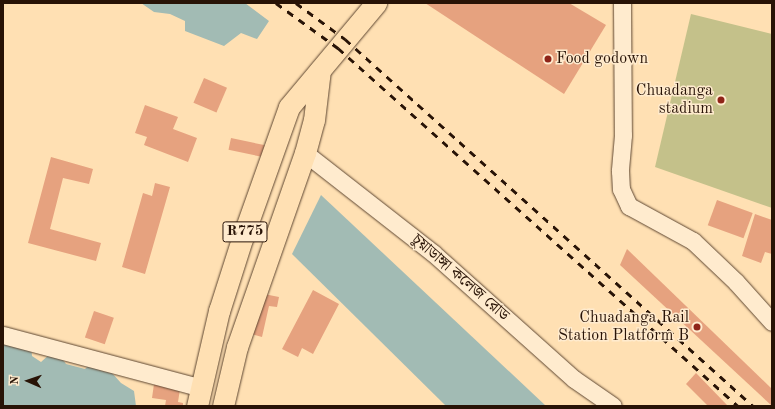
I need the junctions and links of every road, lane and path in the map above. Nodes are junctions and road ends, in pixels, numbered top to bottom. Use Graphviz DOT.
graph roads {
  1 [pos="376,3"];
  2 [pos="622,3"];
  3 [pos="320,70"];
  4 [pos="305,152"];
  5 [pos="772,322"];
  6 [pos="3,335"];
  7 [pos="199,397"];
  8 [pos="223,406"];
  9 [pos="613,406"];
  1 -- 3 [label="main road, R775"];
  2 -- 5 [label="street"];
  3 -- 4 [label="main road, R775"];
  3 -- 7 [label="main road, R775"];
  4 -- 8 [label="main road, R775"];
  4 -- 9 [label="street, চুয়াডাঙ্গা কলেজ রোড"];
  6 -- 7 [label="street"];
}
